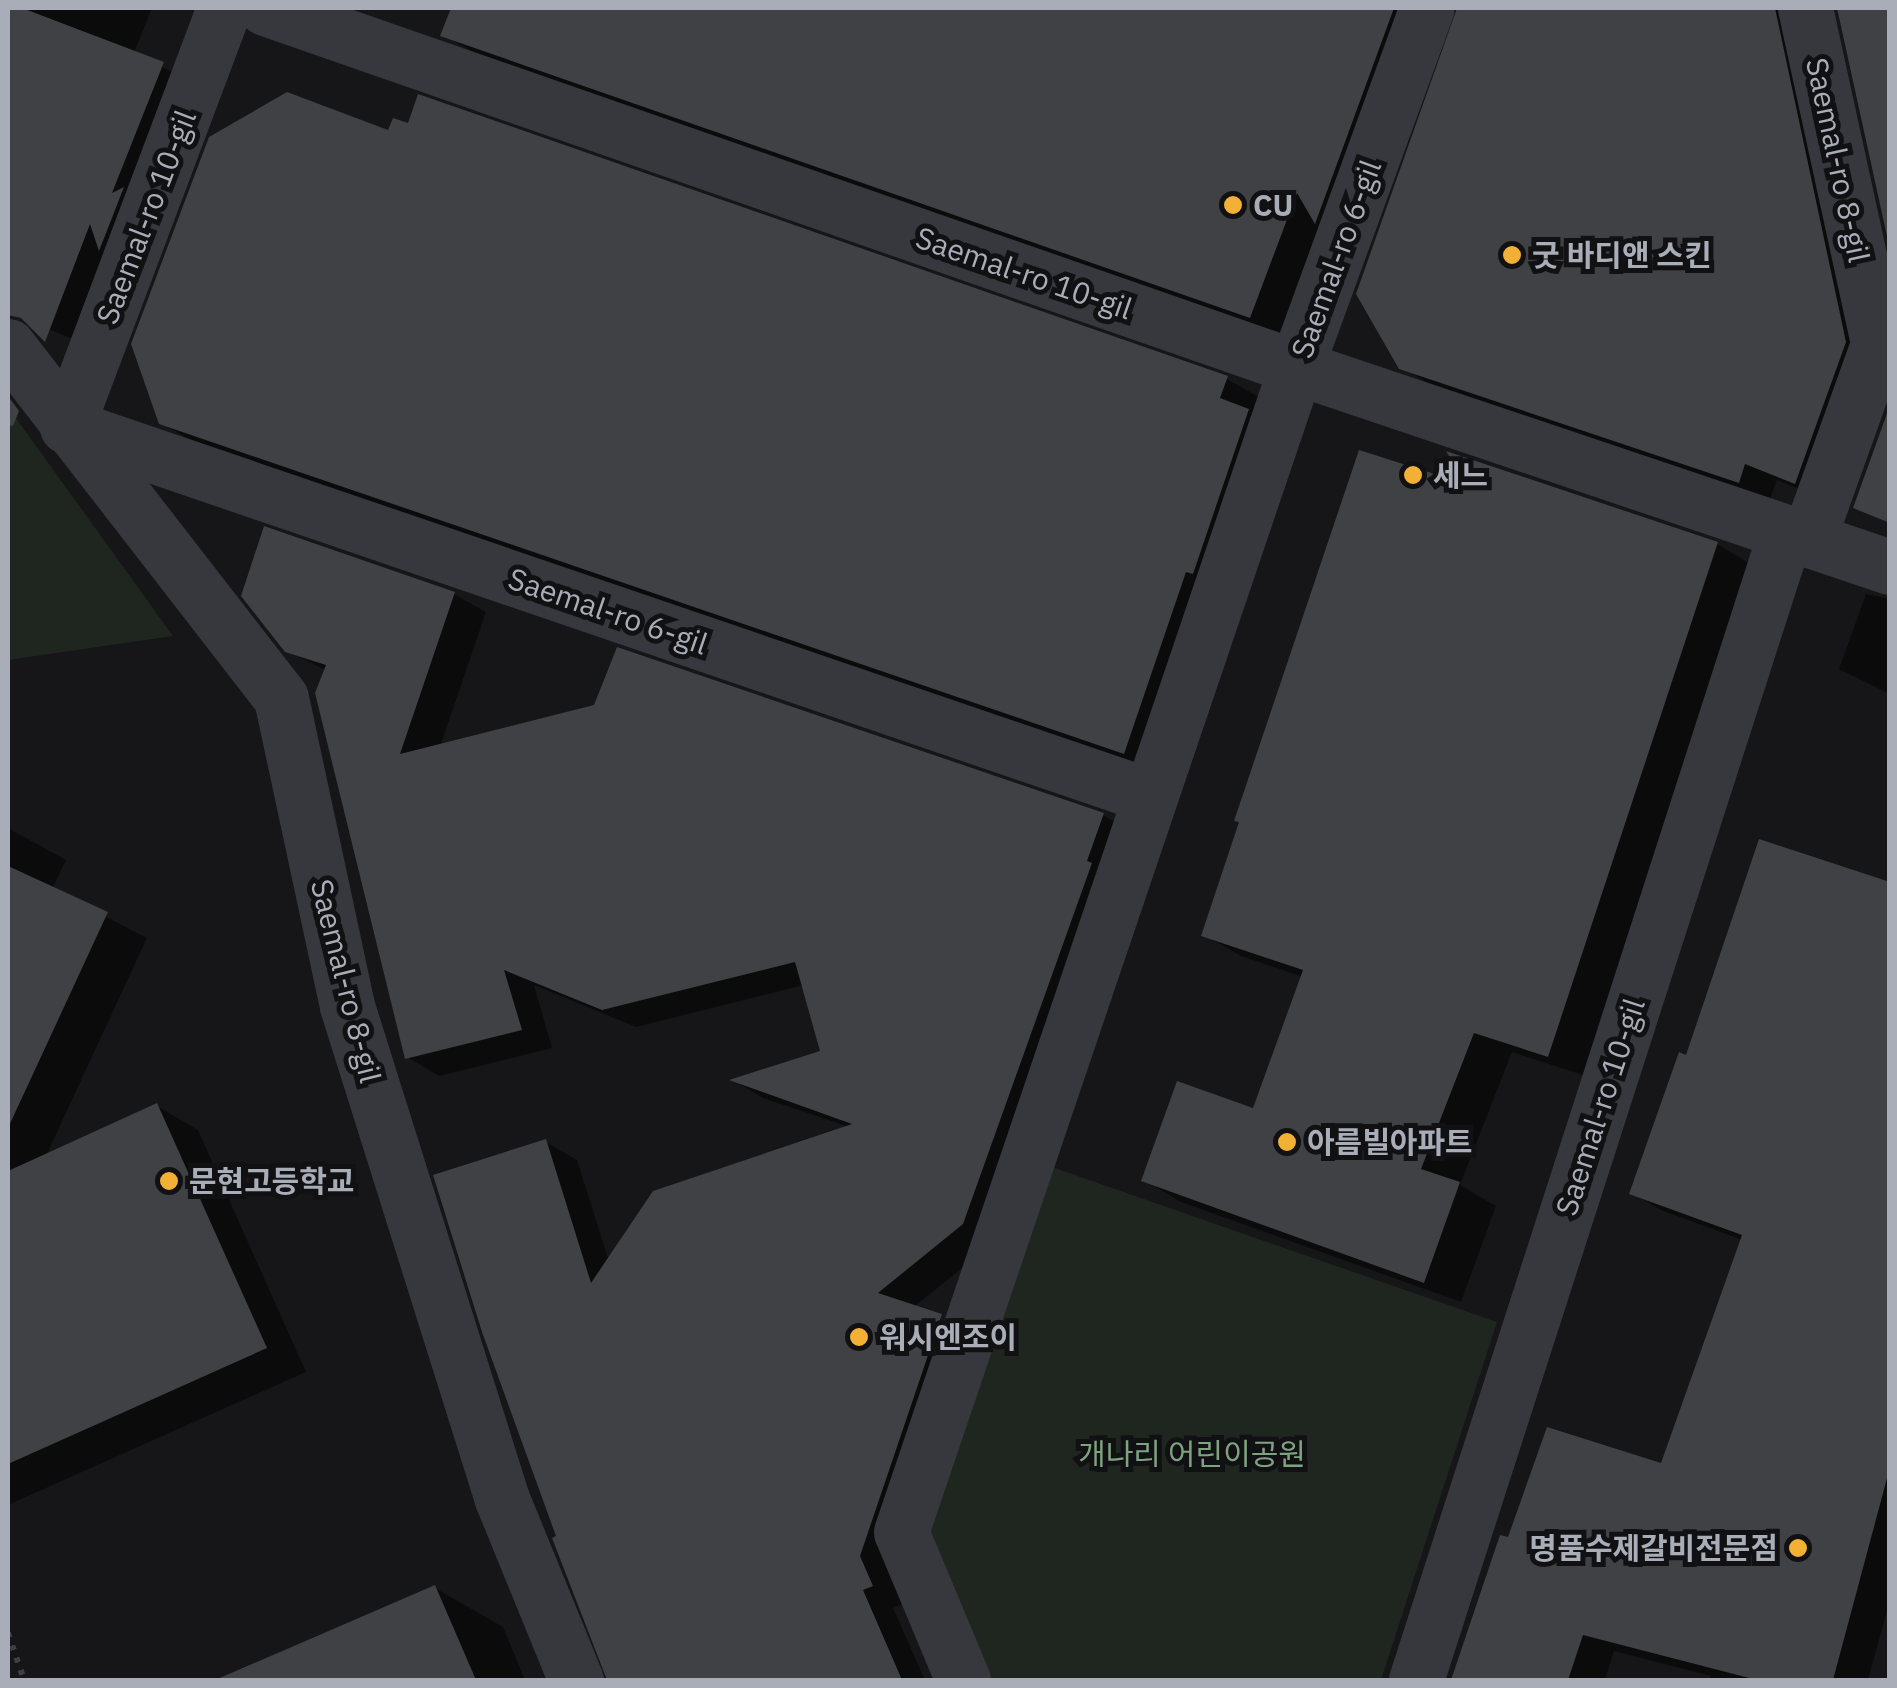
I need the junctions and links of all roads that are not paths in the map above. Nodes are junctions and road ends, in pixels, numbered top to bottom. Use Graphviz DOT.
graph roads {
  1 [pos="224,8"];
  2 [pos="265,8"];
  3 [pos="1427,8"];
  4 [pos="1805,8"];
  5 [pos="8,346"];
  6 [pos="1296,367"];
  7 [pos="66,426"];
  8 [pos="1796,537"];
  9 [pos="1890,567"];
  10 [pos="1150,796"];
  11 [pos="576,1680"];
  12 [pos="962,1680"];
  13 [pos="1416,1680"];
  1 -- 7 [label="street, Saemal-ro 10-gil"];
  2 -- 6 [label="street, Saemal-ro 10-gil"];
  3 -- 6 [label="street, Saemal-ro 6-gil"];
  4 -- 8 [label="street, Saemal-ro 8-gil"];
  5 -- 7 [label="street, Saemal-ro 8-gil"];
  6 -- 8 [label="street, Saemal-ro 10-gil"];
  6 -- 10 [label="street, Saemal-ro 6-gil"];
  7 -- 10 [label="street, Saemal-ro 6-gil"];
  7 -- 11 [label="street, Saemal-ro 8-gil"];
  8 -- 9 [label="street, Saemal-ro 10-gil"];
  8 -- 13 [label="street, Saemal-ro 10-gil"];
  10 -- 12 [label="street, Saemal-ro 6-gil"];
}
